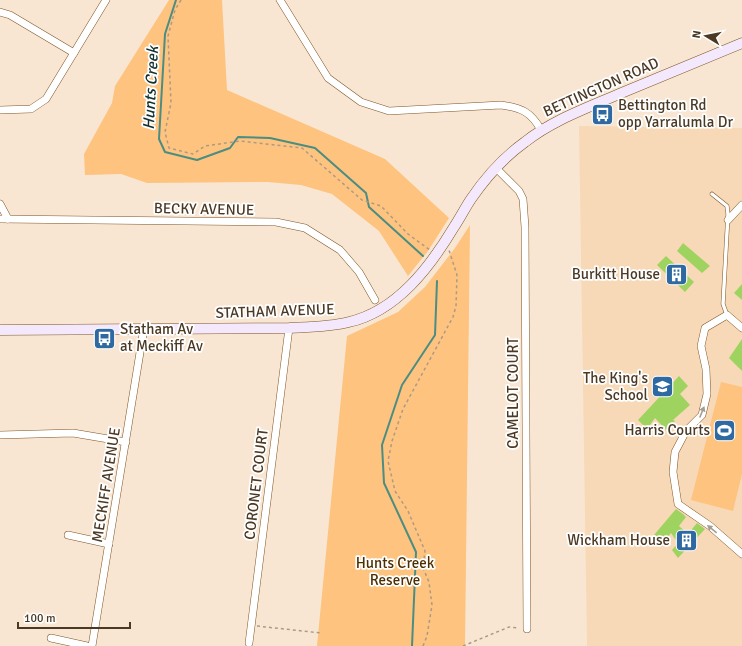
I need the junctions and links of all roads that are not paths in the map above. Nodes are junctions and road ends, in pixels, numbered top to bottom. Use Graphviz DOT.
graph roads {
  1 [pos="106,0"];
  2 [pos="280,0"];
  3 [pos="0,12"];
  4 [pos="742,43"];
  5 [pos="74,53"];
  6 [pos="0,110"];
  7 [pos="541,130"];
  8 [pos="496,168"];
  9 [pos="712,194"];
  10 [pos="471,199"];
  11 [pos="0,204"];
  12 [pos="742,205"];
  13 [pos="0,219"];
  14 [pos="8,219"];
  15 [pos="728,220"];
  16 [pos="375,300"];
  17 [pos="727,315"];
  18 [pos="144,328"];
  19 [pos="289,328"];
  20 [pos="742,328"];
  21 [pos="0,330"];
  22 [pos="0,435"];
  23 [pos="126,442"];
  24 [pos="68,535"];
  25 [pos="109,544"];
  26 [pos="742,554"];
  27 [pos="527,630"];
  28 [pos="50,638"];
  29 [pos="249,643"];
  30 [pos="87,646"];
  31 [pos="92,646"];
  1 -- 5 [label="street"];
  2 -- 7 [label="street"];
  3 -- 5 [label="street"];
  4 -- 7 [label="main road, BETTINGTON ROAD"];
  5 -- 6 [label="street"];
  7 -- 8 [label="main road, BETTINGTON ROAD"];
  8 -- 10 [label="main road, BETTINGTON ROAD"];
  8 -- 27 [label="street, CAMELOT COURT"];
  9 -- 15 [label="lane"];
  10 -- 19 [label="main road, STATHAM AVENUE"];
  11 -- 14 [label="street"];
  12 -- 15 [label="street"];
  13 -- 14 [label="street, BECKY AVENUE"];
  14 -- 16 [label="street, BECKY AVENUE"];
  15 -- 17 [label="lane"];
  17 -- 20 [label="street"];
  26 -- 17 [label="street, one-way"];
  18 -- 19 [label="main road, STATHAM AVENUE"];
  18 -- 21 [label="main road, STATHAM AVENUE"];
  18 -- 23 [label="street, MECKIFF AVENUE"];
  19 -- 29 [label="street, CORONET COURT"];
  22 -- 23 [label="street"];
  23 -- 25 [label="street, MECKIFF AVENUE"];
  24 -- 25 [label="street"];
  25 -- 31 [label="street, MECKIFF AVENUE"];
  28 -- 30 [label="street"];
}
